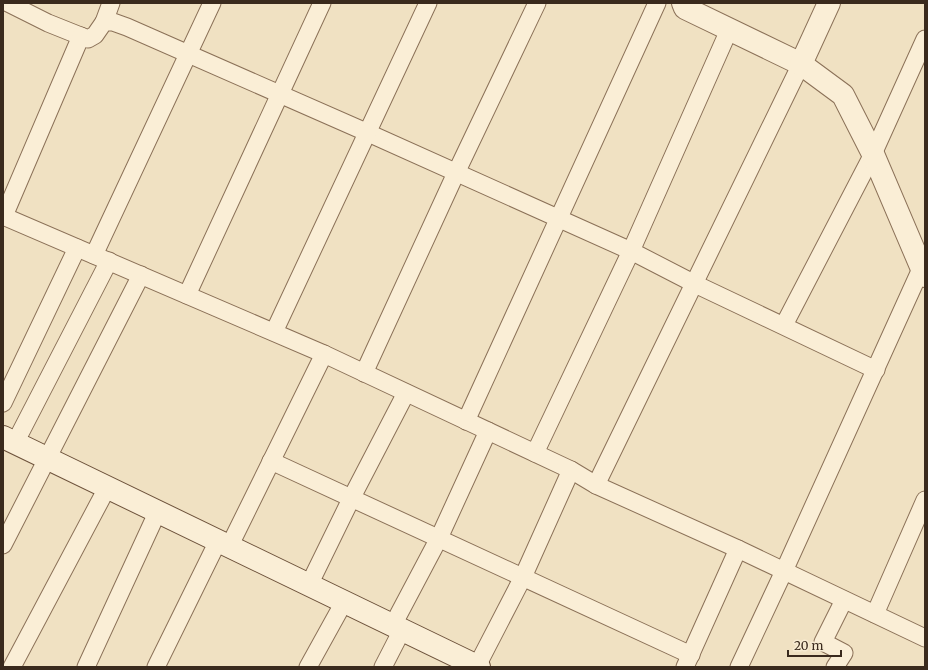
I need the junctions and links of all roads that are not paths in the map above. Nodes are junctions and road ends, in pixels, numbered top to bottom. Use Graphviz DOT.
graph roads {
  1 [pos="8,3"];
  2 [pos="111,3"];
  3 [pos="212,3"];
  4 [pos="322,3"];
  5 [pos="428,3"];
  6 [pos="537,3"];
  7 [pos="657,3"];
  8 [pos="683,3"];
  9 [pos="828,3"];
  10 [pos="104,22"];
  11 [pos="729,30"];
  12 [pos="81,36"];
  13 [pos="925,39"];
  14 [pos="188,54"];
  15 [pos="801,64"];
  16 [pos="280,94"];
  17 [pos="368,132"];
  18 [pos="873,154"];
  19 [pos="456,173"];
  20 [pos="4,216"];
  21 [pos="558,219"];
  22 [pos="77,248"];
  23 [pos="631,251"];
  24 [pos="94,255"];
  25 [pos="109,261"];
  26 [pos="924,268"];
  27 [pos="141,275"];
  28 [pos="695,284"];
  29 [pos="186,295"];
  30 [pos="784,325"];
  31 [pos="274,332"];
  32 [pos="324,354"];
  33 [pos="876,370"];
  34 [pos="364,373"];
  35 [pos="406,393"];
  36 [pos="3,403"];
  37 [pos="466,421"];
  38 [pos="488,431"];
  39 [pos="7,440"];
  40 [pos="535,453"];
  41 [pos="47,458"];
  42 [pos="271,460"];
  43 [pos="571,470"];
  44 [pos="596,485"];
  45 [pos="107,488"];
  46 [pos="352,497"];
  47 [pos="925,500"];
  48 [pos="158,512"];
  49 [pos="439,538"];
  50 [pos="223,544"];
  51 [pos="3,545"];
  52 [pos="738,549"];
  53 [pos="784,571"];
  54 [pos="523,577"];
  55 [pos="309,585"];
  56 [pos="844,600"];
  57 [pos="344,602"];
  58 [pos="875,614"];
  59 [pos="397,628"];
  60 [pos="925,638"];
  61 [pos="451,661"];
  62 [pos="688,661"];
  63 [pos="478,666"];
  64 [pos="12,667"];
  65 [pos="86,667"];
  66 [pos="156,667"];
  67 [pos="308,667"];
  68 [pos="383,667"];
  69 [pos="739,667"];
  70 [pos="836,667"];
  1 -- 12 [label="street"];
  2 -- 10 [label="street"];
  3 -- 14 [label="street"];
  4 -- 16 [label="street"];
  5 -- 17 [label="street"];
  6 -- 19 [label="street"];
  7 -- 21 [label="street"];
  8 -- 11 [label="main road"];
  9 -- 15 [label="main road"];
  10 -- 12 [label="street"];
  10 -- 14 [label="street"];
  11 -- 15 [label="main road"];
  11 -- 23 [label="street"];
  12 -- 20 [label="street"];
  13 -- 18 [label="street"];
  14 -- 16 [label="street"];
  14 -- 24 [label="street"];
  15 -- 18 [label="main road"];
  15 -- 28 [label="street"];
  16 -- 17 [label="street"];
  16 -- 29 [label="street"];
  17 -- 19 [label="street"];
  17 -- 31 [label="street"];
  18 -- 26 [label="main road"];
  18 -- 30 [label="street"];
  19 -- 21 [label="street"];
  19 -- 34 [label="street"];
  20 -- 22 [label="street"];
  21 -- 23 [label="street"];
  21 -- 37 [label="street"];
  22 -- 24 [label="street"];
  22 -- 36 [label="street"];
  23 -- 28 [label="street"];
  23 -- 40 [label="street"];
  24 -- 25 [label="street"];
  25 -- 27 [label="street"];
  25 -- 39 [label="street"];
  26 -- 33 [label="street"];
  27 -- 29 [label="street"];
  27 -- 41 [label="street"];
  28 -- 30 [label="street"];
  28 -- 44 [label="street"];
  29 -- 31 [label="street"];
  30 -- 33 [label="street"];
  31 -- 32 [label="street"];
  32 -- 34 [label="street"];
  32 -- 42 [label="street"];
  33 -- 53 [label="street"];
  34 -- 35 [label="street"];
  35 -- 37 [label="street"];
  35 -- 46 [label="street"];
  37 -- 38 [label="street"];
  38 -- 40 [label="street"];
  38 -- 49 [label="street"];
  39 -- 41 [label="main road"];
  40 -- 43 [label="street"];
  41 -- 45 [label="main road"];
  41 -- 51 [label="street"];
  42 -- 46 [label="street"];
  42 -- 50 [label="street"];
  43 -- 44 [label="street"];
  43 -- 54 [label="street"];
  44 -- 52 [label="street"];
  45 -- 48 [label="main road"];
  45 -- 64 [label="street"];
  46 -- 49 [label="street"];
  46 -- 55 [label="street"];
  47 -- 58 [label="street"];
  48 -- 50 [label="main road"];
  48 -- 65 [label="street"];
  49 -- 54 [label="street"];
  49 -- 59 [label="street"];
  50 -- 55 [label="main road"];
  50 -- 66 [label="street"];
  52 -- 53 [label="street"];
  52 -- 62 [label="street"];
  53 -- 56 [label="street"];
  53 -- 69 [label="street"];
  54 -- 62 [label="street"];
  54 -- 63 [label="street"];
  55 -- 57 [label="main road"];
  56 -- 58 [label="street"];
  56 -- 70 [label="street"];
  57 -- 59 [label="main road"];
  57 -- 67 [label="street"];
  58 -- 60 [label="street"];
  59 -- 61 [label="main road"];
  59 -- 68 [label="street"];
  61 -- 63 [label="main road"];
}
